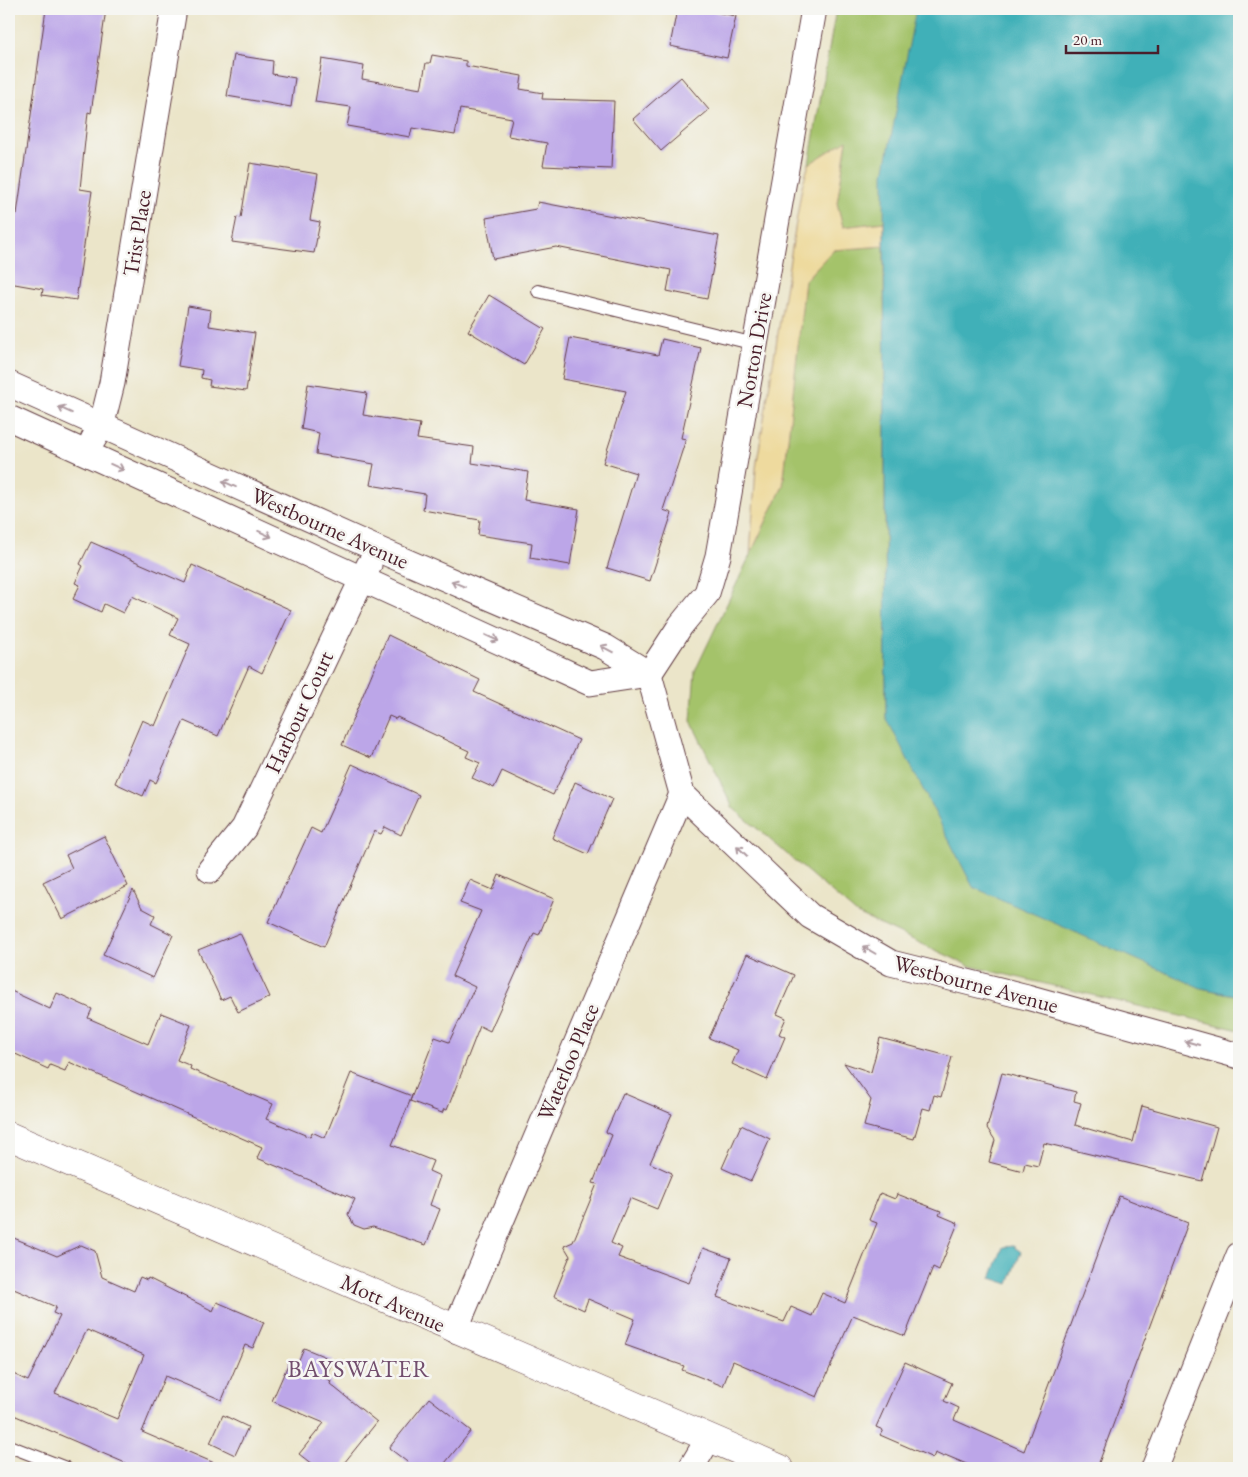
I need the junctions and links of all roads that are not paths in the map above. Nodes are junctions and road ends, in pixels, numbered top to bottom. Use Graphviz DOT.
graph roads {
  1 [pos="174,9"];
  2 [pos="814,9"];
  3 [pos="538,291"];
  4 [pos="755,344"];
  5 [pos="9,384"];
  6 [pos="9,418"];
  7 [pos="101,426"];
  8 [pos="87,454"];
  9 [pos="377,549"];
  10 [pos="363,578"];
  11 [pos="649,674"];
  12 [pos="682,794"];
  13 [pos="210,870"];
  14 [pos="1239,1056"];
  15 [pos="9,1136"];
  16 [pos="1237,1266"];
  17 [pos="455,1330"];
  18 [pos="709,1438"];
  19 [pos="9,1446"];
  20 [pos="66,1468"];
  21 [pos="691,1468"];
  22 [pos="779,1468"];
  23 [pos="1154,1468"];
  1 -- 7 [label="street, Trist Place"];
  2 -- 4 [label="street, Norton Drive"];
  3 -- 4 [label="lane"];
  4 -- 11 [label="street, Norton Drive"];
  7 -- 5 [label="street, Westbourne Avenue, one-way"];
  6 -- 8 [label="street, Westbourne Avenue"];
  7 -- 8 [label="street, Trist Place"];
  9 -- 7 [label="street, Westbourne Avenue, one-way"];
  8 -- 10 [label="street, Westbourne Avenue, one-way"];
  9 -- 10 [label="street, Harbour Court"];
  11 -- 9 [label="street, Westbourne Avenue, one-way"];
  10 -- 11 [label="street, Westbourne Avenue, one-way"];
  10 -- 13 [label="street, Harbour Court"];
  11 -- 12 [label="street"];
  14 -- 12 [label="street, Westbourne Avenue, one-way"];
  12 -- 17 [label="street, Waterloo Place"];
  15 -- 17 [label="street, Mott Avenue"];
  16 -- 23 [label="street"];
  17 -- 18 [label="street, Mott Avenue"];
  18 -- 21 [label="street"];
  18 -- 22 [label="street, Mott Avenue"];
  19 -- 20 [label="lane"];
}
